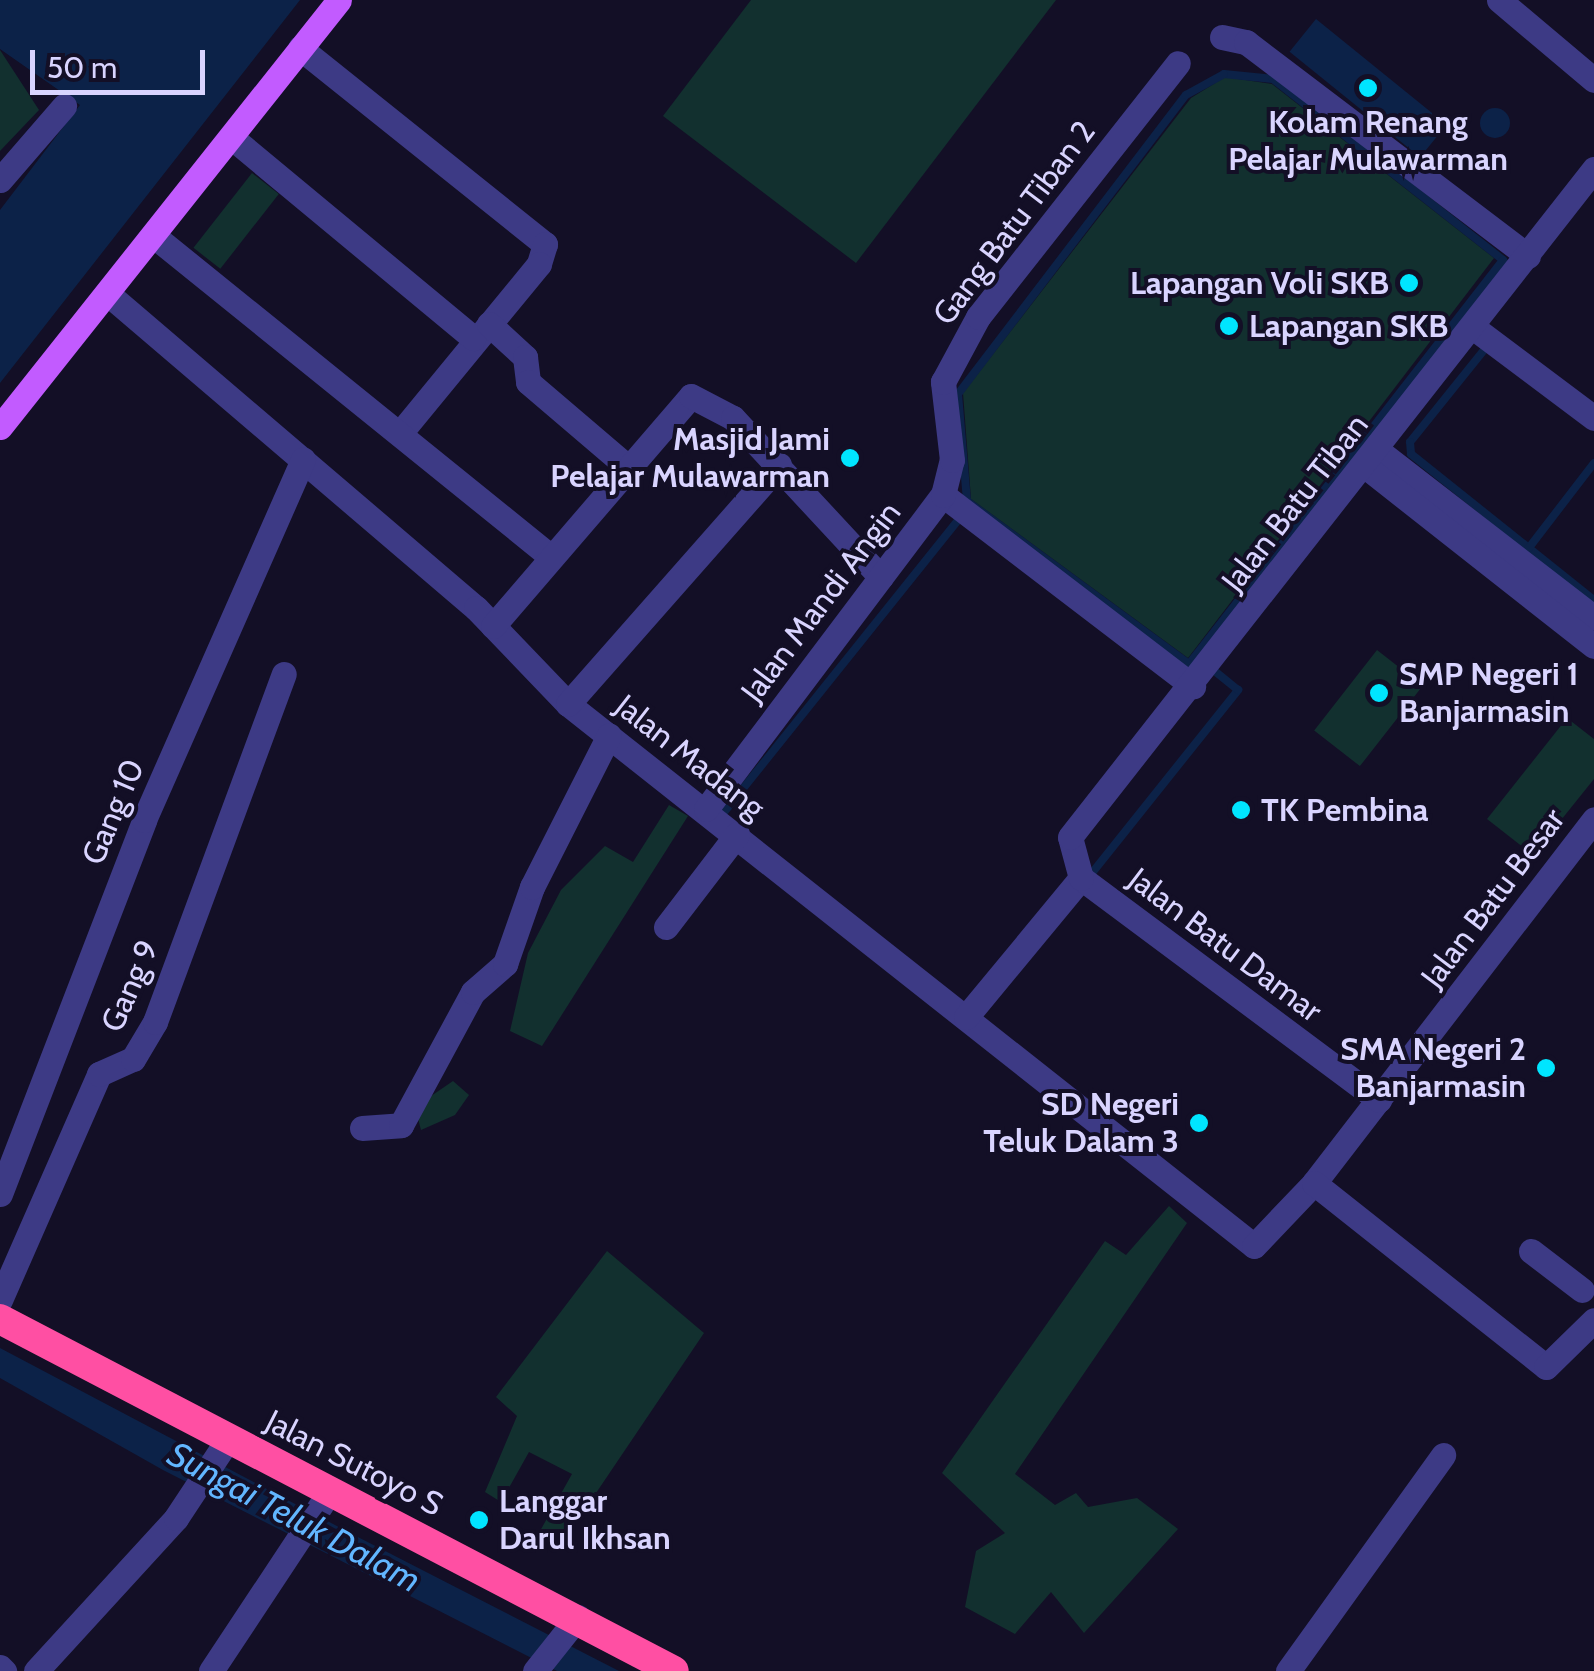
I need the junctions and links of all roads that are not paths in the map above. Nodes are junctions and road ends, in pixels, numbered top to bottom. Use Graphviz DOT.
graph roads {
  1 [pos="339,0"];
  2 [pos="1499,0"];
  3 [pos="1222,37"];
  4 [pos="300,48"];
  5 [pos="1178,63"];
  6 [pos="1594,80"];
  7 [pos="64,106"];
  8 [pos="231,137"];
  9 [pos="1594,169"];
  10 [pos="0,180"];
  11 [pos="154,236"];
  12 [pos="1528,256"];
  13 [pos="108,293"];
  14 [pos="1474,328"];
  15 [pos="481,330"];
  16 [pos="1594,418"];
  17 [pos="0,427"];
  18 [pos="402,431"];
  19 [pos="1371,458"];
  20 [pos="303,460"];
  21 [pos="624,464"];
  22 [pos="779,465"];
  23 [pos="943,495"];
  24 [pos="550,556"];
  25 [pos="881,577"];
  26 [pos="1594,618"];
  27 [pos="493,626"];
  28 [pos="1594,646"];
  29 [pos="284,674"];
  30 [pos="1193,686"];
  31 [pos="568,704"];
  32 [pos="610,735"];
  33 [pos="706,809"];
  34 [pos="1594,819"];
  35 [pos="737,834"];
  36 [pos="1080,878"];
  37 [pos="666,926"];
  38 [pos="966,1017"];
  39 [pos="1379,1100"];
  40 [pos="362,1128"];
  41 [pos="1314,1183"];
  42 [pos="0,1194"];
  43 [pos="1254,1246"];
  44 [pos="1531,1251"];
  45 [pos="1590,1288"];
  46 [pos="0,1300"];
  47 [pos="0,1319"];
  48 [pos="1594,1320"];
  49 [pos="224,1447"];
  50 [pos="1443,1455"];
  51 [pos="326,1500"];
  52 [pos="570,1625"];
  53 [pos="536,1669"];
  54 [pos="36,1671"];
  55 [pos="211,1671"];
  56 [pos="674,1671"];
  57 [pos="1288,1671"];
  1 -- 4 [label="main road"];
  2 -- 6 [label="street"];
  3 -- 12 [label="street"];
  4 -- 8 [label="main road"];
  4 -- 15 [label="street"];
  5 -- 23 [label="street, Gang Batu Tiban 2"];
  7 -- 10 [label="street"];
  8 -- 11 [label="main road"];
  8 -- 15 [label="street"];
  9 -- 12 [label="street, Jalan Batu Tiban"];
  11 -- 13 [label="main road"];
  11 -- 18 [label="street"];
  12 -- 14 [label="street, Jalan Batu Tiban"];
  13 -- 17 [label="main road"];
  13 -- 20 [label="street, Jalan Madang"];
  14 -- 16 [label="street"];
  14 -- 19 [label="street, Jalan Batu Tiban"];
  15 -- 18 [label="street"];
  15 -- 21 [label="street"];
  18 -- 24 [label="street"];
  19 -- 26 [label="street"];
  19 -- 28 [label="street"];
  19 -- 30 [label="street, Jalan Batu Tiban"];
  20 -- 27 [label="street, Jalan Madang"];
  20 -- 42 [label="street, Gang 10"];
  21 -- 22 [label="street"];
  21 -- 24 [label="street"];
  22 -- 25 [label="street"];
  22 -- 31 [label="street"];
  23 -- 25 [label="street, Jalan Mandi Angin"];
  23 -- 30 [label="street, Jalan Mandi Angin"];
  24 -- 27 [label="street"];
  25 -- 33 [label="street, Jalan Mandi Angin"];
  27 -- 31 [label="street, Jalan Madang"];
  29 -- 46 [label="street, Gang 9"];
  30 -- 36 [label="street, Jalan Batu Tiban"];
  31 -- 32 [label="street, Jalan Madang"];
  32 -- 33 [label="street, Jalan Madang"];
  32 -- 40 [label="street"];
  33 -- 35 [label="street, Jalan Madang"];
  34 -- 39 [label="street, Jalan Batu Besar"];
  35 -- 37 [label="street"];
  35 -- 38 [label="street, Jalan Madang"];
  36 -- 38 [label="street"];
  36 -- 39 [label="street, Jalan Batu Damar"];
  38 -- 43 [label="street, Jalan Madang"];
  39 -- 41 [label="street, Jalan Batu Besar"];
  41 -- 43 [label="street, Jalan Batu Besar"];
  41 -- 48 [label="street"];
  44 -- 45 [label="street"];
  47 -- 49 [label="highway, Jalan Sutoyo S"];
  49 -- 51 [label="highway, Jalan Sutoyo S"];
  49 -- 54 [label="street"];
  50 -- 57 [label="street"];
  51 -- 52 [label="highway, Jalan Sutoyo S"];
  51 -- 55 [label="street"];
  52 -- 53 [label="street"];
  52 -- 56 [label="highway, Jalan Sutoyo S"];
}
